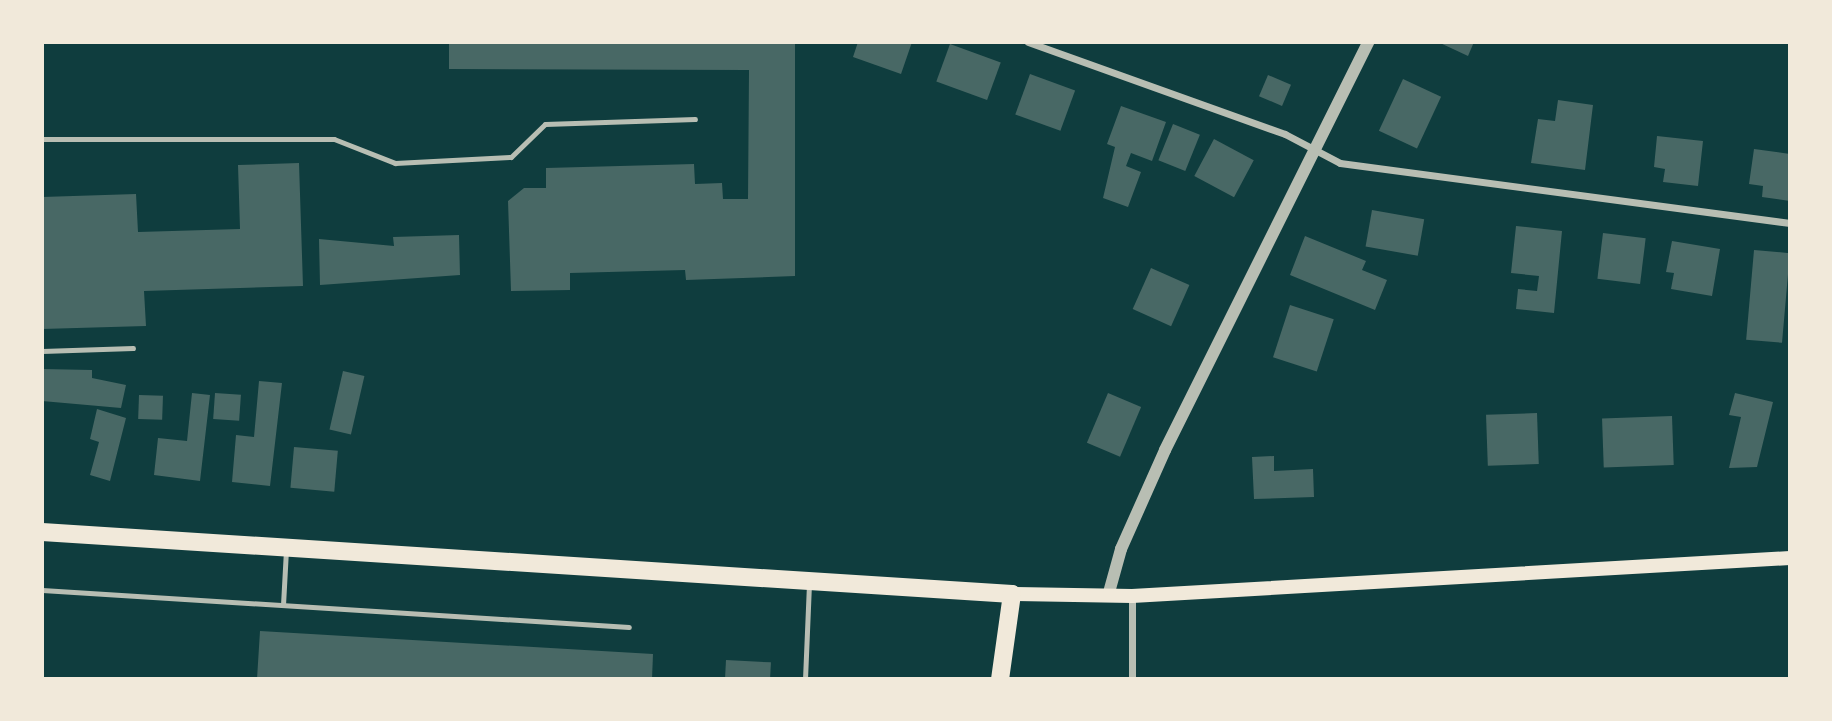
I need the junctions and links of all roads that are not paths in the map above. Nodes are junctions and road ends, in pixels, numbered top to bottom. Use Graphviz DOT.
graph roads {
  1 [pos="1028,42"];
  2 [pos="1368,42"];
  3 [pos="695,119"];
  4 [pos="42,139"];
  5 [pos="1312,149"];
  6 [pos="1790,223"];
  7 [pos="132,348"];
  8 [pos="42,351"];
  9 [pos="42,532"];
  10 [pos="286,547"];
  11 [pos="1790,558"];
  12 [pos="810,579"];
  13 [pos="42,590"];
  14 [pos="1013,594"];
  15 [pos="1108,596"];
  16 [pos="1132,596"];
  17 [pos="283,605"];
  18 [pos="629,627"];
  19 [pos="805,679"];
  20 [pos="1000,679"];
  21 [pos="1132,679"];
  1 -- 5 [label="street"];
  2 -- 5 [label="street"];
  3 -- 4 [label="lane"];
  5 -- 6 [label="street"];
  5 -- 15 [label="street"];
  7 -- 8 [label="lane"];
  9 -- 10 [label="main road"];
  10 -- 12 [label="main road"];
  10 -- 17 [label="lane"];
  11 -- 16 [label="main road"];
  12 -- 14 [label="main road"];
  12 -- 19 [label="lane"];
  13 -- 17 [label="lane"];
  14 -- 15 [label="main road"];
  14 -- 20 [label="main road"];
  15 -- 16 [label="main road"];
  16 -- 21 [label="street"];
  17 -- 18 [label="lane"];
}
